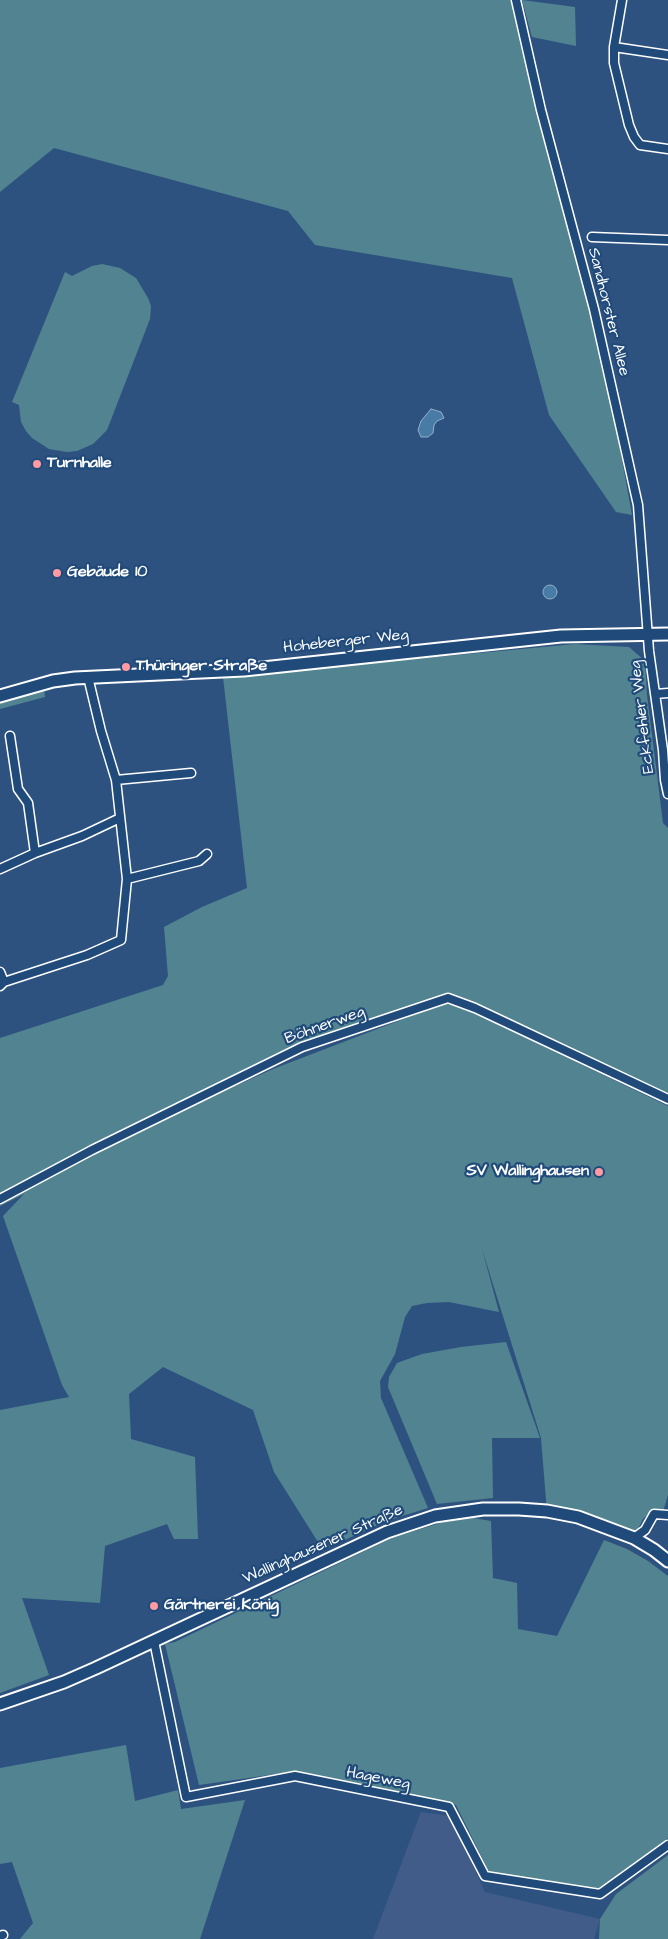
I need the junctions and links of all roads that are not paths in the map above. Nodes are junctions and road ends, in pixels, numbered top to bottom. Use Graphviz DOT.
graph roads {
  1 [pos="516,0"];
  2 [pos="622,0"];
  3 [pos="614,47"];
  4 [pos="668,55"];
  5 [pos="668,149"];
  6 [pos="592,238"];
  7 [pos="668,240"];
  8 [pos="668,634"];
  9 [pos="648,636"];
  10 [pos="88,677"];
  11 [pos="668,692"];
  12 [pos="655,694"];
  13 [pos="0,696"];
  14 [pos="10,736"];
  15 [pos="665,750"];
  16 [pos="191,773"];
  17 [pos="116,780"];
  18 [pos="668,794"];
  19 [pos="120,818"];
  20 [pos="35,853"];
  21 [pos="207,854"];
  22 [pos="0,869"];
  23 [pos="127,879"];
  24 [pos="0,972"];
  25 [pos="2,984"];
  26 [pos="668,1099"];
  27 [pos="0,1199"];
  28 [pos="668,1515"];
  29 [pos="634,1538"];
  30 [pos="668,1561"];
  31 [pos="154,1641"];
  32 [pos="0,1704"];
  33 [pos="668,1845"];
  1 -- 9 [label="street, Sandhorster Allee"];
  2 -- 3 [label="street"];
  3 -- 4 [label="street"];
  3 -- 5 [label="street"];
  6 -- 7 [label="street"];
  8 -- 9 [label="street, Hoheberger Weg"];
  9 -- 10 [label="street, Hoheberger Weg"];
  9 -- 12 [label="street, Eckfehler Weg"];
  10 -- 13 [label="street, Hoheberger Weg"];
  10 -- 17 [label="street"];
  11 -- 12 [label="street"];
  12 -- 15 [label="street, Eckfehler Weg"];
  14 -- 20 [label="street"];
  15 -- 18 [label="street, Eckfehler Weg"];
  16 -- 17 [label="street"];
  17 -- 19 [label="street"];
  19 -- 20 [label="street"];
  19 -- 23 [label="street"];
  20 -- 22 [label="street"];
  21 -- 23 [label="street"];
  23 -- 25 [label="street"];
  24 -- 25 [label="street"];
  26 -- 27 [label="street, Böhnerweg"];
  28 -- 29 [label="street"];
  29 -- 30 [label="street, Wallinghausener Straße"];
  29 -- 31 [label="street, Wallinghausener Straße"];
  31 -- 32 [label="street, Wallinghausener Straße"];
  31 -- 33 [label="street, Hageweg"];
}
